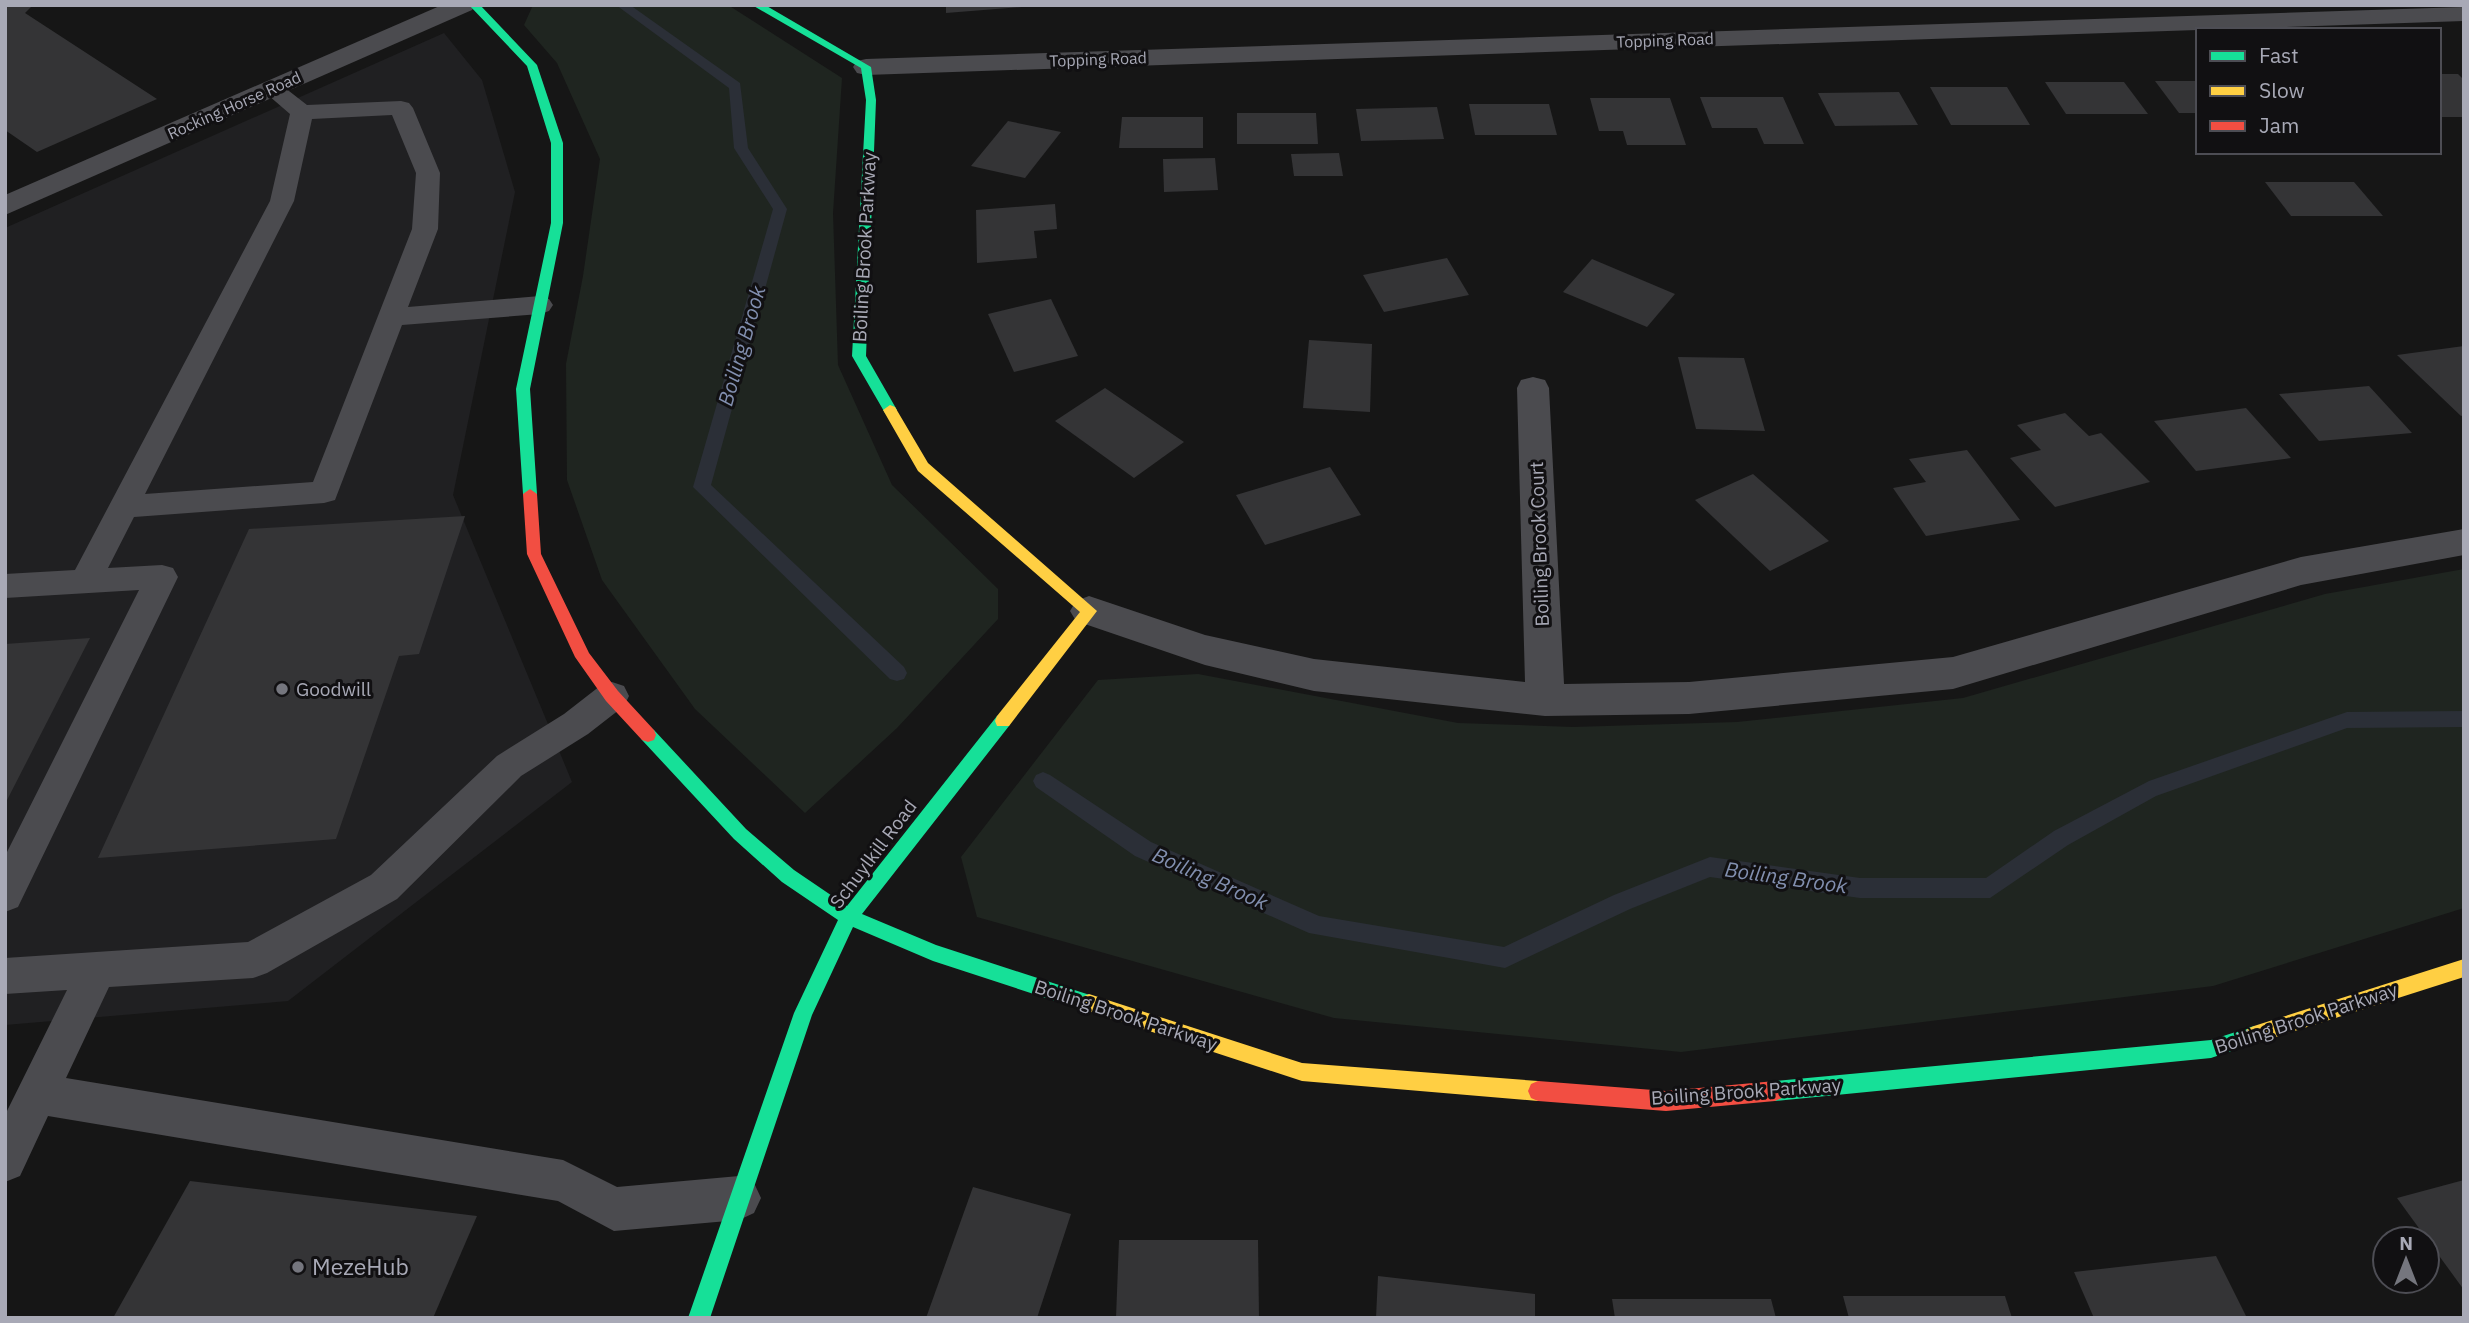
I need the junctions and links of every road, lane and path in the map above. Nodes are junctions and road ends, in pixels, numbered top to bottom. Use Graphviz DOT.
graph roads {
  1 [pos="463,5"];
  2 [pos="474,5"];
  3 [pos="757,5"];
  4 [pos="2464,14"];
  5 [pos="866,67"];
  6 [pos="272,89"];
  7 [pos="302,112"];
  8 [pos="5,206"];
  9 [pos="540,305"];
  10 [pos="393,317"];
  11 [pos="1533,388"];
  12 [pos="125,507"];
  13 [pos="2464,542"];
  14 [pos="86,580"];
  15 [pos="5,586"];
  16 [pos="1089,611"];
  17 [pos="612,696"];
  18 [pos="1545,700"];
  19 [pos="5,895"];
  20 [pos="849,917"];
  21 [pos="2464,968"];
  22 [pos="97,970"];
  23 [pos="5,976"];
  24 [pos="37,1094"];
  25 [pos="5,1161"];
  26 [pos="739,1198"];
  27 [pos="699,1318"];
  1 -- 6 [label="street, Rocking Horse Road"];
  2 -- 9 [label="street, Boiling Brook Parkway"];
  3 -- 5 [label="street"];
  4 -- 5 [label="street, Topping Road"];
  5 -- 16 [label="street, Boiling Brook Parkway"];
  6 -- 7 [label="lane"];
  6 -- 8 [label="street, Rocking Horse Road"];
  7 -- 10 [label="lane"];
  7 -- 12 [label="lane"];
  9 -- 10 [label="lane"];
  9 -- 17 [label="street, Boiling Brook Parkway"];
  10 -- 12 [label="lane"];
  11 -- 18 [label="street, Boiling Brook Court"];
  12 -- 14 [label="lane"];
  13 -- 18 [label="street, Boiling Brook Parkway"];
  14 -- 15 [label="lane"];
  14 -- 19 [label="lane"];
  16 -- 18 [label="street, Boiling Brook Parkway"];
  16 -- 20 [label="street, Schuylkill Road"];
  17 -- 20 [label="street, Boiling Brook Parkway"];
  17 -- 22 [label="lane"];
  20 -- 21 [label="street, Boiling Brook Parkway"];
  20 -- 26 [label="street, Schuylkill Road"];
  22 -- 23 [label="lane"];
  22 -- 24 [label="lane"];
  24 -- 25 [label="lane"];
  24 -- 26 [label="lane"];
  26 -- 27 [label="street, Schuylkill Road"];
}
